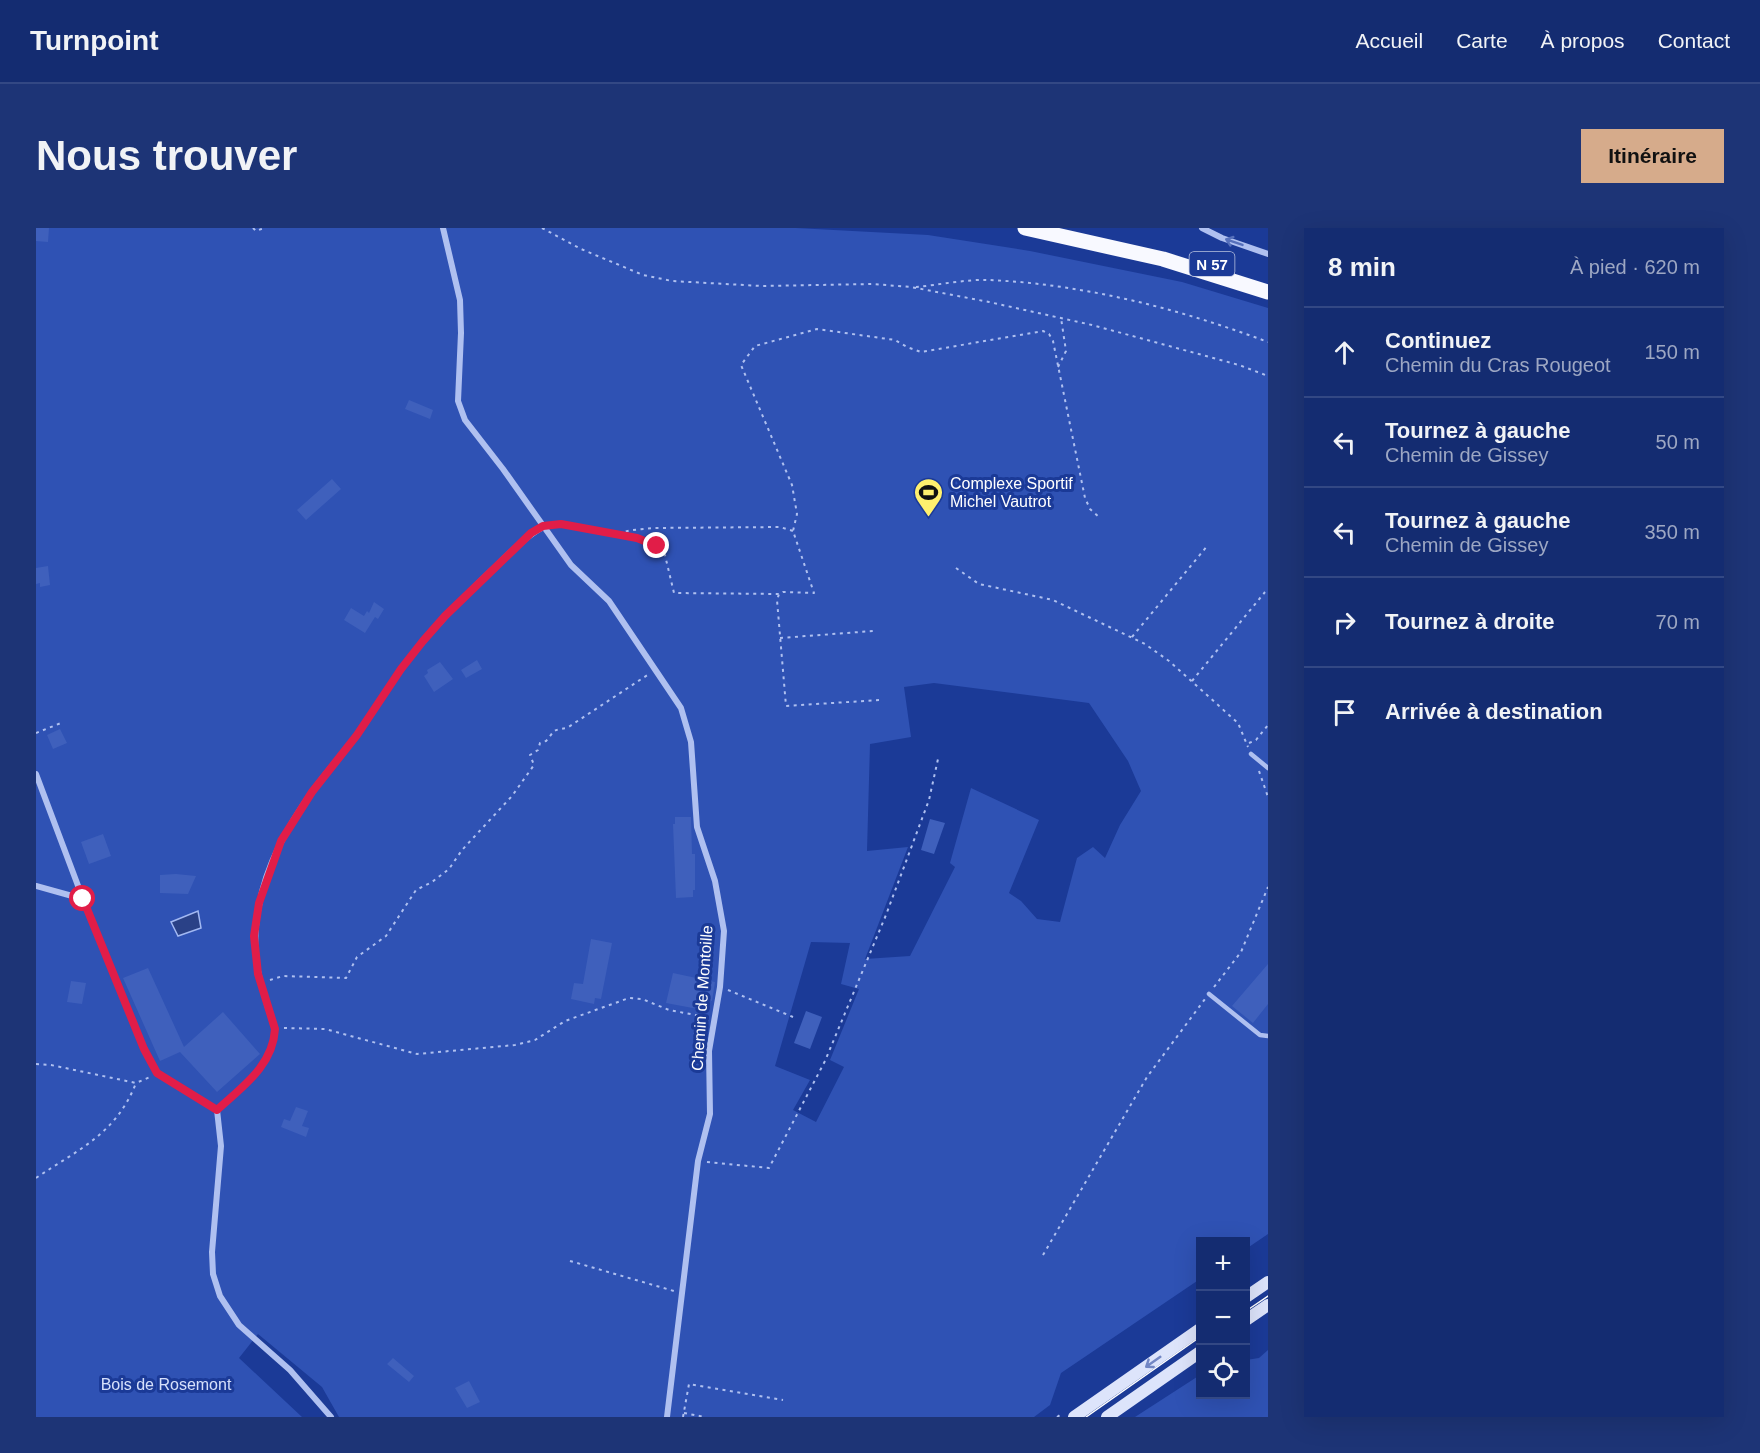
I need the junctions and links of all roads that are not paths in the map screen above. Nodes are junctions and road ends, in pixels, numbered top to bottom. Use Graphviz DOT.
graph roads {
  1 [pos="443,228"];
  2 [pos="1025,228"];
  3 [pos="1047,228"];
  4 [pos="1202,228"];
  5 [pos="1268,254"];
  6 [pos="1225,278"];
  7 [pos="1268,282"];
  8 [pos="1268,292"];
  9 [pos="1268,301"];
  10 [pos="543,526"];
  11 [pos="1251,754"];
  12 [pos="1268,768"];
  13 [pos="36,774"];
  14 [pos="36,886"];
  15 [pos="83,899"];
  16 [pos="1209,994"];
  17 [pos="1268,1036"];
  18 [pos="217,1110"];
  19 [pos="1268,1282"];
  20 [pos="1250,1294"];
  21 [pos="1268,1305"];
  22 [pos="1250,1317"];
  23 [pos="1196,1332"];
  24 [pos="1196,1355"];
  25 [pos="331,1417"];
  26 [pos="667,1417"];
  27 [pos="1074,1417"];
  28 [pos="1107,1417"];
  1 -- 10 [label="street, Chemin de Montoille"];
  2 -- 6 [label="main road, N 57"];
  3 -- 7 [label="main road, N 57"];
  5 -- 4 [label="street, one-way"];
  6 -- 8 [label="main road, N 57"];
  6 -- 9 [label="main road, N 57"];
  10 -- 18 [label="street"];
  10 -- 26 [label="street, Chemin de Montoille"];
  11 -- 12 [label="lane"];
  13 -- 15 [label="street"];
  14 -- 15 [label="street"];
  15 -- 18 [label="street"];
  16 -- 17 [label="lane"];
  18 -- 25 [label="street"];
  19 -- 20 [label="main road"];
  21 -- 22 [label="main road"];
  23 -- 27 [label="main road, one-way"];
  24 -- 28 [label="main road"];
}
